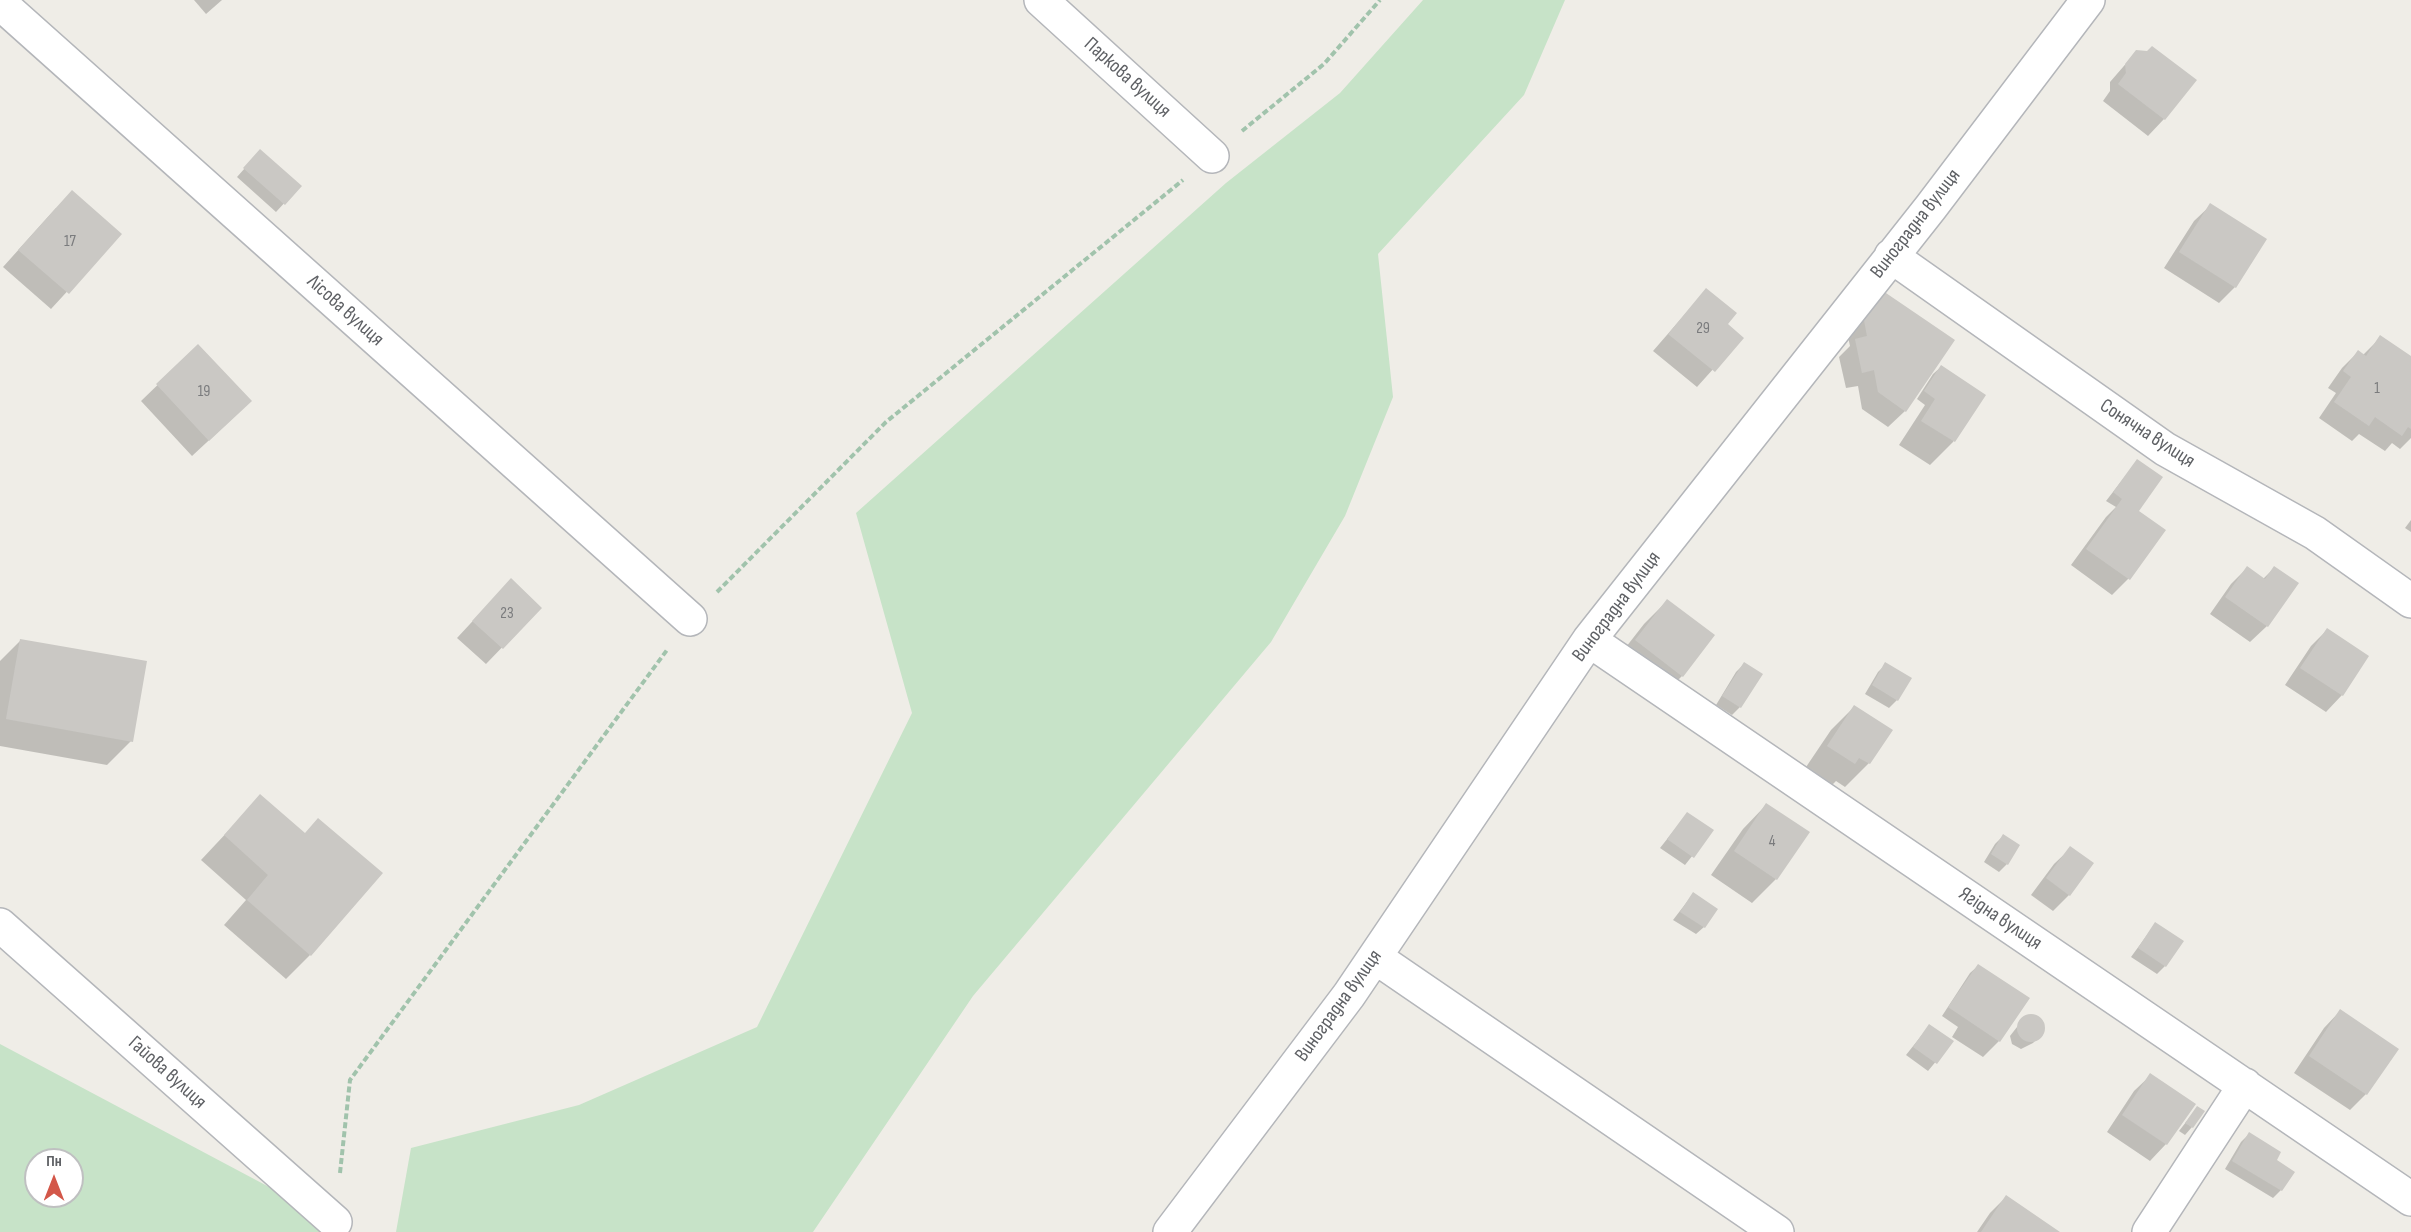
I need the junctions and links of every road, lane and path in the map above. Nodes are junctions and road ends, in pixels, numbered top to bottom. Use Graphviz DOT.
graph roads {
  1 [pos="1041,0"];
  2 [pos="1380,0"];
  3 [pos="2088,0"];
  4 [pos="0,3"];
  5 [pos="1212,156"];
  6 [pos="1891,256"];
  7 [pos="2411,601"];
  8 [pos="690,619"];
  9 [pos="1589,640"];
  10 [pos="0,925"];
  11 [pos="1375,957"];
  12 [pos="2246,1085"];
  13 [pos="2411,1199"];
  14 [pos="335,1222"];
  15 [pos="1170,1232"];
  16 [pos="1777,1232"];
  17 [pos="2149,1232"];
  1 -- 5 [label="street, Паркова вулиця"];
  2 -- 5 [label="path"];
  3 -- 6 [label="street, Виноградна вулиця"];
  4 -- 8 [label="street, Лісова вулиця"];
  5 -- 8 [label="path"];
  6 -- 7 [label="street, Сонячна вулиця"];
  6 -- 9 [label="street, Виноградна вулиця"];
  8 -- 14 [label="path"];
  9 -- 11 [label="street, Виноградна вулиця"];
  9 -- 12 [label="street, Ягідна вулиця"];
  10 -- 14 [label="street, Гайова вулиця"];
  11 -- 15 [label="street, Виноградна вулиця"];
  11 -- 16 [label="street"];
  12 -- 13 [label="street, Ягідна вулиця"];
  12 -- 17 [label="street"];
}
